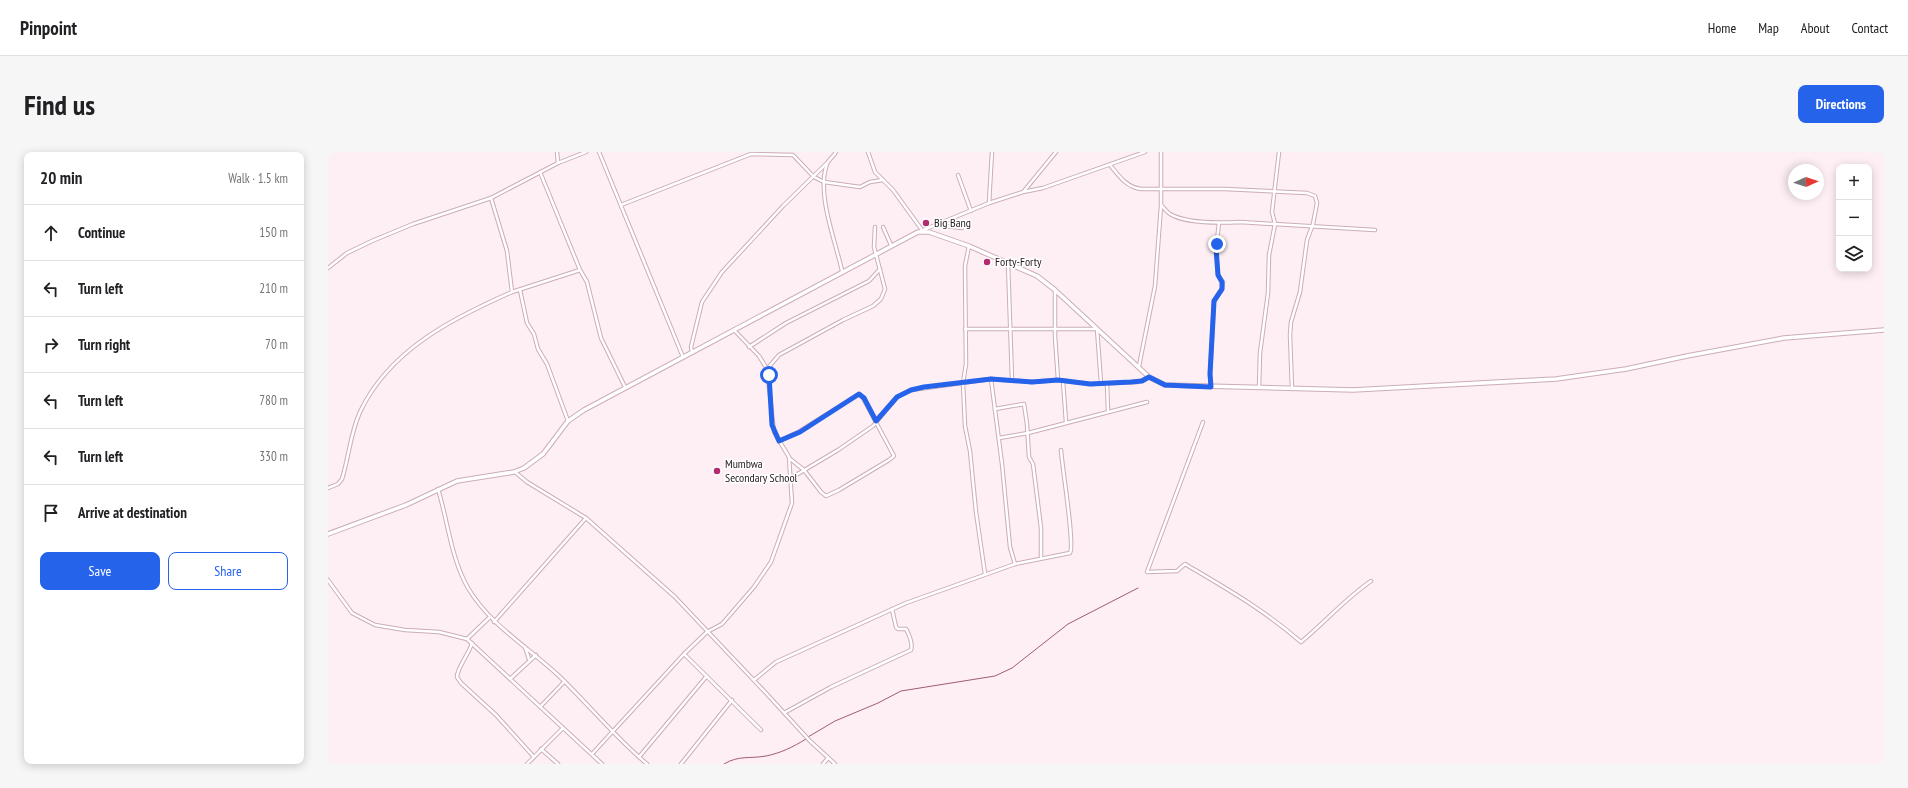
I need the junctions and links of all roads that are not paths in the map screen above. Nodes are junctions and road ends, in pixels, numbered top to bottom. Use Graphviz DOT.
graph roads {
  1 [pos="557,152"];
  2 [pos="586,152"];
  3 [pos="599,152"];
  4 [pos="836,152"];
  5 [pos="868,152"];
  6 [pos="992,152"];
  7 [pos="1056,152"];
  8 [pos="1145,152"];
  9 [pos="1161,152"];
  10 [pos="1280,152"];
  11 [pos="750,153"];
  12 [pos="558,163"];
  13 [pos="827,164"];
  14 [pos="1110,165"];
  15 [pos="540,172"];
  16 [pos="958,175"];
  17 [pos="814,177"];
  18 [pos="883,180"];
  19 [pos="824,182"];
  20 [pos="1161,188"];
  21 [pos="1023,192"];
  22 [pos="1275,192"];
  23 [pos="491,198"];
  24 [pos="989,203"];
  25 [pos="621,205"];
  26 [pos="1161,205"];
  27 [pos="971,211"];
  28 [pos="1219,223"];
  29 [pos="1275,224"];
  30 [pos="936,225"];
  31 [pos="1312,225"];
  32 [pos="875,227"];
  33 [pos="883,228"];
  34 [pos="962,228"];
  35 [pos="1375,230"];
  36 [pos="920,231"];
  37 [pos="891,246"];
  38 [pos="969,246"];
  39 [pos="876,254"];
  40 [pos="1008,262"];
  41 [pos="328,268"];
  42 [pos="880,269"];
  43 [pos="580,270"];
  44 [pos="842,271"];
  45 [pos="520,290"];
  46 [pos="1055,290"];
  47 [pos="512,292"];
  48 [pos="966,329"];
  49 [pos="1011,329"];
  50 [pos="1055,329"];
  51 [pos="1098,329"];
  52 [pos="734,330"];
  53 [pos="1884,330"];
  54 [pos="749,347"];
  55 [pos="692,352"];
  56 [pos="683,357"];
  57 [pos="1139,366"];
  58 [pos="767,369"];
  59 [pos="1149,377"];
  60 [pos="991,379"];
  61 [pos="1012,380"];
  62 [pos="1058,380"];
  63 [pos="1064,381"];
  64 [pos="1107,382"];
  65 [pos="963,383"];
  66 [pos="1101,383"];
  67 [pos="625,387"];
  68 [pos="1211,387"];
  69 [pos="1259,388"];
  70 [pos="1292,389"];
  71 [pos="1147,402"];
  72 [pos="995,409"];
  73 [pos="1108,411"];
  74 [pos="568,421"];
  75 [pos="876,421"];
  76 [pos="1203,422"];
  77 [pos="1066,423"];
  78 [pos="1028,433"];
  79 [pos="999,438"];
  80 [pos="779,441"];
  81 [pos="1060,450"];
  82 [pos="789,457"];
  83 [pos="804,470"];
  84 [pos="514,472"];
  85 [pos="791,478"];
  86 [pos="328,488"];
  87 [pos="438,489"];
  88 [pos="586,518"];
  89 [pos="328,534"];
  90 [pos="1041,558"];
  91 [pos="1015,564"];
  92 [pos="985,574"];
  93 [pos="328,580"];
  94 [pos="1371,581"];
  95 [pos="892,609"];
  96 [pos="490,617"];
  97 [pos="494,622"];
  98 [pos="707,632"];
  99 [pos="467,638"];
  100 [pos="472,643"];
  101 [pos="522,644"];
  102 [pos="684,654"];
  103 [pos="536,655"];
  104 [pos="530,660"];
  105 [pos="706,677"];
  106 [pos="510,679"];
  107 [pos="754,680"];
  108 [pos="564,682"];
  109 [pos="732,700"];
  110 [pos="540,707"];
  111 [pos="784,713"];
  112 [pos="563,728"];
  113 [pos="762,730"];
  114 [pos="612,732"];
  115 [pos="541,749"];
  116 [pos="592,754"];
  117 [pos="534,757"];
  118 [pos="639,757"];
  119 [pos="828,758"];
  120 [pos="528,764"];
  121 [pos="558,764"];
  122 [pos="602,764"];
  123 [pos="647,764"];
  124 [pos="681,764"];
  125 [pos="823,764"];
  126 [pos="835,764"];
  1 -- 12 [label="street"];
  2 -- 12 [label="street"];
  3 -- 25 [label="street"];
  4 -- 13 [label="street"];
  5 -- 18 [label="street"];
  6 -- 24 [label="street"];
  7 -- 21 [label="street"];
  8 -- 14 [label="street"];
  9 -- 20 [label="street"];
  10 -- 22 [label="street"];
  11 -- 17 [label="street"];
  11 -- 25 [label="street"];
  12 -- 15 [label="street"];
  13 -- 17 [label="street"];
  13 -- 19 [label="street"];
  14 -- 20 [label="street"];
  14 -- 21 [label="street"];
  15 -- 23 [label="street"];
  15 -- 43 [label="street"];
  16 -- 27 [label="street"];
  17 -- 19 [label="street"];
  17 -- 55 [label="street"];
  18 -- 19 [label="street"];
  18 -- 36 [label="street"];
  19 -- 44 [label="street"];
  20 -- 22 [label="street"];
  20 -- 26 [label="street"];
  21 -- 24 [label="street"];
  22 -- 29 [label="street"];
  22 -- 31 [label="street"];
  23 -- 41 [label="street"];
  23 -- 47 [label="street"];
  24 -- 27 [label="street"];
  25 -- 56 [label="street"];
  26 -- 28 [label="street"];
  26 -- 57 [label="street"];
  27 -- 30 [label="street"];
  28 -- 29 [label="street"];
  28 -- 68 [label="street"];
  29 -- 31 [label="street"];
  29 -- 69 [label="street"];
  30 -- 34 [label="street"];
  30 -- 36 [label="street"];
  31 -- 35 [label="street"];
  31 -- 70 [label="street"];
  32 -- 39 [label="street"];
  33 -- 37 [label="street"];
  36 -- 37 [label="street"];
  36 -- 38 [label="street"];
  37 -- 39 [label="street"];
  38 -- 40 [label="street"];
  38 -- 48 [label="street"];
  39 -- 42 [label="street"];
  39 -- 44 [label="street"];
  40 -- 46 [label="street"];
  40 -- 49 [label="street"];
  42 -- 54 [label="street"];
  42 -- 58 [label="street"];
  43 -- 45 [label="street"];
  43 -- 67 [label="street"];
  44 -- 52 [label="street"];
  45 -- 47 [label="street"];
  45 -- 74 [label="street"];
  46 -- 50 [label="street"];
  46 -- 51 [label="street"];
  47 -- 86 [label="street"];
  48 -- 49 [label="street"];
  48 -- 65 [label="street"];
  49 -- 50 [label="street"];
  49 -- 61 [label="street"];
  50 -- 51 [label="street"];
  50 -- 62 [label="street"];
  51 -- 57 [label="street"];
  51 -- 66 [label="street"];
  52 -- 54 [label="street"];
  52 -- 55 [label="street"];
  53 -- 70 [label="street"];
  54 -- 58 [label="street"];
  55 -- 56 [label="street"];
  56 -- 67 [label="street"];
  57 -- 59 [label="street"];
  58 -- 80 [label="street"];
  59 -- 64 [label="street"];
  59 -- 68 [label="street"];
  60 -- 61 [label="street"];
  60 -- 65 [label="street"];
  60 -- 72 [label="street"];
  61 -- 62 [label="street"];
  62 -- 63 [label="street"];
  63 -- 66 [label="street"];
  63 -- 77 [label="street"];
  64 -- 66 [label="street"];
  64 -- 73 [label="street"];
  65 -- 75 [label="street"];
  65 -- 92 [label="street"];
  67 -- 74 [label="street"];
  68 -- 69 [label="street"];
  69 -- 70 [label="street"];
  71 -- 73 [label="street"];
  72 -- 78 [label="street"];
  72 -- 79 [label="street"];
  73 -- 77 [label="street"];
  74 -- 84 [label="street"];
  75 -- 80 [label="street"];
  75 -- 83 [label="street"];
  75 -- 83 [label="street"];
  76 -- 94 [label="street"];
  77 -- 78 [label="street"];
  78 -- 79 [label="street"];
  78 -- 90 [label="street"];
  79 -- 91 [label="street"];
  80 -- 82 [label="street"];
  81 -- 90 [label="street"];
  82 -- 83 [label="street"];
  82 -- 85 [label="street"];
  83 -- 85 [label="street"];
  84 -- 87 [label="street"];
  84 -- 88 [label="street"];
  85 -- 98 [label="street"];
  87 -- 89 [label="street"];
  87 -- 96 [label="street"];
  88 -- 97 [label="street"];
  88 -- 98 [label="street"];
  90 -- 91 [label="street"];
  91 -- 92 [label="street"];
  92 -- 95 [label="street"];
  93 -- 99 [label="street"];
  95 -- 107 [label="street"];
  95 -- 111 [label="street"];
  96 -- 97 [label="street"];
  96 -- 99 [label="street"];
  97 -- 101 [label="street"];
  98 -- 102 [label="street"];
  98 -- 107 [label="street"];
  99 -- 100 [label="street"];
  100 -- 106 [label="street"];
  100 -- 117 [label="street"];
  101 -- 103 [label="street"];
  101 -- 104 [label="street"];
  102 -- 105 [label="street"];
  102 -- 114 [label="street"];
  103 -- 104 [label="street"];
  103 -- 108 [label="street"];
  104 -- 106 [label="street"];
  105 -- 109 [label="street"];
  105 -- 118 [label="street"];
  106 -- 110 [label="street"];
  107 -- 111 [label="street"];
  108 -- 110 [label="street"];
  108 -- 114 [label="street"];
  109 -- 113 [label="street"];
  109 -- 124 [label="street"];
  110 -- 112 [label="street"];
  111 -- 119 [label="street"];
  112 -- 115 [label="street"];
  112 -- 116 [label="street"];
  114 -- 116 [label="street"];
  114 -- 118 [label="street"];
  115 -- 117 [label="street"];
  115 -- 121 [label="street"];
  116 -- 122 [label="street"];
  117 -- 120 [label="street"];
  118 -- 123 [label="street"];
  119 -- 125 [label="street"];
  119 -- 126 [label="street"];
}
